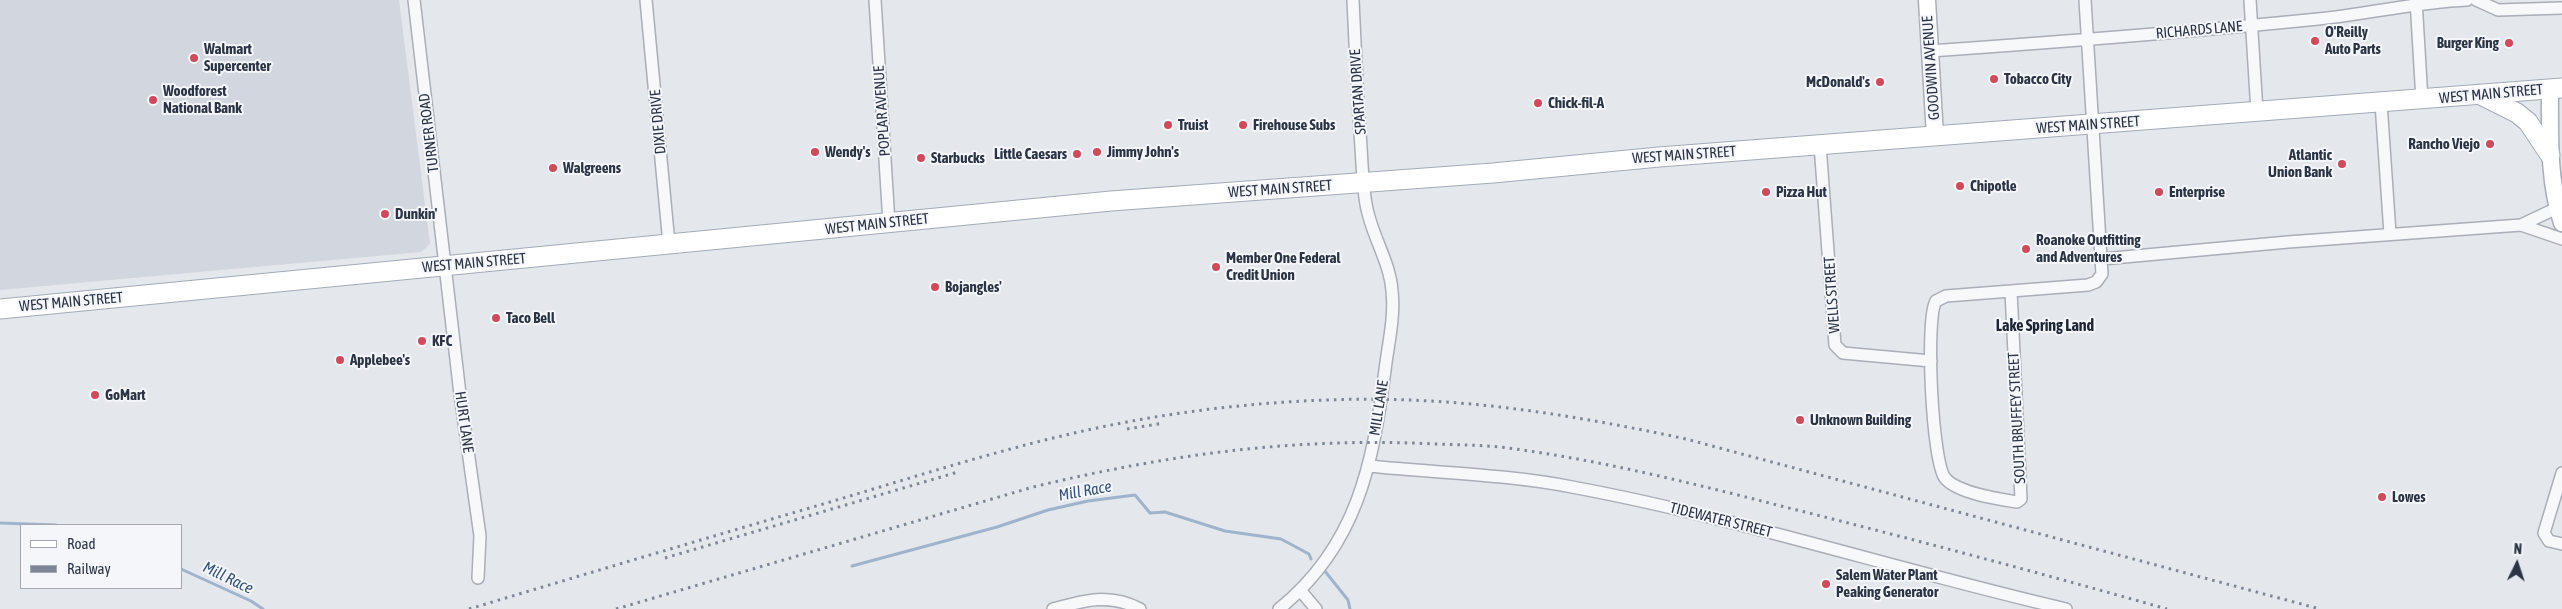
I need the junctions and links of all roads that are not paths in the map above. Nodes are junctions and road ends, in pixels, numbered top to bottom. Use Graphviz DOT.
graph roads {
  1 [pos="414,0"];
  2 [pos="646,0"];
  3 [pos="875,0"];
  4 [pos="1353,0"];
  5 [pos="1926,0"];
  6 [pos="2086,0"];
  7 [pos="2250,0"];
  8 [pos="2467,0"];
  9 [pos="2476,0"];
  10 [pos="2416,2"];
  11 [pos="2562,8"];
  12 [pos="2252,26"];
  13 [pos="2088,39"];
  14 [pos="1930,50"];
  15 [pos="2556,89"];
  16 [pos="2481,96"];
  17 [pos="2422,100"];
  18 [pos="2381,103"];
  19 [pos="2257,112"];
  20 [pos="2094,125"];
  21 [pos="1935,136"];
  22 [pos="1820,145"];
  23 [pos="2550,155"];
  24 [pos="1364,183"];
  25 [pos="2560,216"];
  26 [pos="889,223"];
  27 [pos="2521,225"];
  28 [pos="2390,234"];
  29 [pos="2562,239"];
  30 [pos="668,244"];
  31 [pos="2102,259"];
  32 [pos="445,265"];
  33 [pos="2011,291"];
  34 [pos="0,309"];
  35 [pos="1931,361"];
  36 [pos="1369,466"];
  37 [pos="2562,474"];
  38 [pos="2562,544"];
  39 [pos="478,578"];
  40 [pos="1300,590"];
  41 [pos="1053,609"];
  42 [pos="1140,609"];
  43 [pos="1279,609"];
  44 [pos="1316,609"];
  45 [pos="2066,609"];
  1 -- 32 [label="street, TURNER ROAD"];
  2 -- 30 [label="street, DIXIE DRIVE"];
  3 -- 26 [label="street, POPLAR AVENUE"];
  4 -- 24 [label="street, SPARTAN DRIVE"];
  5 -- 14 [label="street, GOODWIN AVENUE"];
  6 -- 13 [label="street"];
  7 -- 12 [label="street"];
  8 -- 10 [label="street, RICHARDS LANE"];
  9 -- 11 [label="street"];
  10 -- 12 [label="street, RICHARDS LANE"];
  10 -- 17 [label="street"];
  12 -- 13 [label="street, RICHARDS LANE"];
  12 -- 19 [label="street"];
  13 -- 14 [label="street, RICHARDS LANE"];
  13 -- 20 [label="street"];
  14 -- 21 [label="street, GOODWIN AVENUE"];
  15 -- 16 [label="main road, WEST MAIN STREET"];
  15 -- 23 [label="street"];
  16 -- 17 [label="main road, WEST MAIN STREET"];
  16 -- 23 [label="main road"];
  17 -- 18 [label="main road, WEST MAIN STREET"];
  18 -- 19 [label="main road, WEST MAIN STREET"];
  18 -- 28 [label="street"];
  19 -- 20 [label="main road, WEST MAIN STREET"];
  20 -- 21 [label="main road, WEST MAIN STREET"];
  20 -- 31 [label="street"];
  21 -- 22 [label="main road, WEST MAIN STREET"];
  22 -- 24 [label="main road, WEST MAIN STREET"];
  22 -- 35 [label="street, WELLS STREET"];
  23 -- 25 [label="street"];
  24 -- 26 [label="main road, WEST MAIN STREET"];
  24 -- 36 [label="street, MILL LANE"];
  25 -- 27 [label="street"];
  26 -- 30 [label="main road, WEST MAIN STREET"];
  27 -- 28 [label="street"];
  27 -- 29 [label="street"];
  28 -- 31 [label="street"];
  30 -- 32 [label="main road, WEST MAIN STREET"];
  31 -- 33 [label="street"];
  32 -- 34 [label="main road, WEST MAIN STREET"];
  32 -- 39 [label="street, HURT LANE"];
  33 -- 35 [label="street"];
  33 -- 35 [label="street, SOUTH BRUFFEY STREET"];
  36 -- 40 [label="street, MILL LANE"];
  36 -- 45 [label="street, TIDEWATER STREET"];
  37 -- 38 [label="street"];
  40 -- 43 [label="street, MILL LANE"];
  40 -- 44 [label="street"];
  41 -- 42 [label="street"];
}
